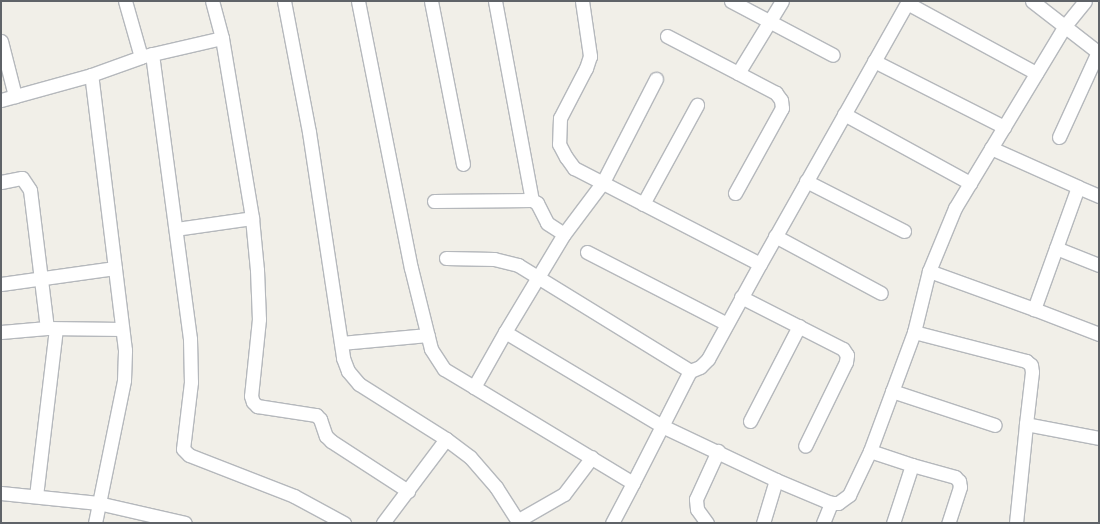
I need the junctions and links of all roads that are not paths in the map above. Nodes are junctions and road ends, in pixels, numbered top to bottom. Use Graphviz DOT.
graph roads {
  1 [pos="125,1"];
  2 [pos="212,1"];
  3 [pos="284,1"];
  4 [pos="358,1"];
  5 [pos="431,1"];
  6 [pos="495,1"];
  7 [pos="582,1"];
  8 [pos="731,1"];
  9 [pos="782,1"];
  10 [pos="1032,1"];
  11 [pos="1085,1"];
  12 [pos="908,2"];
  13 [pos="770,20"];
  14 [pos="1064,27"];
  15 [pos="667,36"];
  16 [pos="222,38"];
  17 [pos="1,41"];
  18 [pos="1099,53"];
  19 [pos="146,56"];
  20 [pos="832,56"];
  21 [pos="874,61"];
  22 [pos="738,73"];
  23 [pos="1036,73"];
  24 [pos="91,75"];
  25 [pos="656,79"];
  26 [pos="15,96"];
  27 [pos="1,100"];
  28 [pos="697,105"];
  29 [pos="844,114"];
  30 [pos="1004,127"];
  31 [pos="1059,137"];
  32 [pos="991,148"];
  33 [pos="464,164"];
  34 [pos="806,181"];
  35 [pos="1,182"];
  36 [pos="603,182"];
  37 [pos="970,183"];
  38 [pos="1078,187"];
  39 [pos="735,193"];
  40 [pos="1099,196"];
  41 [pos="532,200"];
  42 [pos="434,201"];
  43 [pos="642,204"];
  44 [pos="252,218"];
  45 [pos="176,229"];
  46 [pos="904,231"];
  47 [pos="564,234"];
  48 [pos="775,236"];
  49 [pos="1056,248"];
  50 [pos="588,252"];
  51 [pos="446,258"];
  52 [pos="760,264"];
  53 [pos="1099,265"];
  54 [pos="115,268"];
  55 [pos="929,271"];
  56 [pos="538,276"];
  57 [pos="41,279"];
  58 [pos="1,284"];
  59 [pos="881,293"];
  60 [pos="741,297"];
  61 [pos="1034,309"];
  62 [pos="726,324"];
  63 [pos="799,326"];
  64 [pos="51,329"];
  65 [pos="122,329"];
  66 [pos="1,332"];
  67 [pos="505,332"];
  68 [pos="914,332"];
  69 [pos="1099,334"];
  70 [pos="428,335"];
  71 [pos="341,343"];
  72 [pos="690,371"];
  73 [pos="474,386"];
  74 [pos="892,391"];
  75 [pos="750,421"];
  76 [pos="1026,424"];
  77 [pos="995,425"];
  78 [pos="662,426"];
  79 [pos="1099,438"];
  80 [pos="446,439"];
  81 [pos="806,446"];
  82 [pos="870,450"];
  83 [pos="718,451"];
  84 [pos="592,457"];
  85 [pos="912,464"];
  86 [pos="776,480"];
  87 [pos="633,483"];
  88 [pos="408,491"];
  89 [pos="1,492"];
  90 [pos="36,496"];
  91 [pos="98,503"];
  92 [pos="831,503"];
  93 [pos="391,520"];
  94 [pos="518,522"];
  95 [pos="95,523"];
  96 [pos="183,523"];
  97 [pos="344,523"];
  98 [pos="612,523"];
  99 [pos="707,523"];
  100 [pos="763,523"];
  101 [pos="823,523"];
  102 [pos="894,523"];
  103 [pos="948,523"];
  104 [pos="1016,523"];
  1 -- 19 [label="street"];
  2 -- 16 [label="street"];
  3 -- 71 [label="street"];
  4 -- 70 [label="street"];
  5 -- 33 [label="street"];
  6 -- 41 [label="street"];
  7 -- 36 [label="street"];
  8 -- 13 [label="street"];
  9 -- 13 [label="street"];
  10 -- 14 [label="street"];
  11 -- 14 [label="street"];
  12 -- 21 [label="street"];
  12 -- 23 [label="street"];
  13 -- 20 [label="street"];
  13 -- 22 [label="street"];
  14 -- 18 [label="street"];
  14 -- 23 [label="street"];
  15 -- 22 [label="street"];
  16 -- 19 [label="street"];
  16 -- 44 [label="street"];
  17 -- 26 [label="street"];
  18 -- 31 [label="street"];
  19 -- 24 [label="street"];
  19 -- 45 [label="street"];
  21 -- 29 [label="street"];
  21 -- 30 [label="street"];
  22 -- 39 [label="street"];
  23 -- 30 [label="street"];
  24 -- 26 [label="street"];
  24 -- 54 [label="street"];
  25 -- 36 [label="street"];
  26 -- 27 [label="street"];
  28 -- 43 [label="street"];
  29 -- 34 [label="street"];
  29 -- 37 [label="street"];
  30 -- 32 [label="street"];
  32 -- 37 [label="street"];
  32 -- 38 [label="street"];
  34 -- 46 [label="street"];
  34 -- 48 [label="street"];
  35 -- 57 [label="street"];
  36 -- 43 [label="street"];
  36 -- 47 [label="street"];
  37 -- 55 [label="street"];
  38 -- 40 [label="street"];
  38 -- 49 [label="street"];
  41 -- 42 [label="street"];
  41 -- 47 [label="street"];
  43 -- 52 [label="street"];
  44 -- 45 [label="street"];
  44 -- 88 [label="street"];
  45 -- 97 [label="street"];
  47 -- 56 [label="street"];
  48 -- 52 [label="street"];
  48 -- 59 [label="street"];
  49 -- 53 [label="street"];
  49 -- 61 [label="street"];
  50 -- 62 [label="street"];
  51 -- 56 [label="street"];
  52 -- 60 [label="street"];
  54 -- 57 [label="street"];
  54 -- 65 [label="street"];
  55 -- 61 [label="street"];
  55 -- 68 [label="street"];
  56 -- 67 [label="street"];
  56 -- 72 [label="street"];
  57 -- 58 [label="street"];
  57 -- 64 [label="street"];
  60 -- 62 [label="street"];
  60 -- 63 [label="street"];
  61 -- 69 [label="street"];
  62 -- 72 [label="street"];
  63 -- 75 [label="street"];
  63 -- 81 [label="street"];
  64 -- 65 [label="street"];
  64 -- 66 [label="street"];
  64 -- 90 [label="street"];
  65 -- 91 [label="street"];
  67 -- 73 [label="street"];
  67 -- 78 [label="street"];
  68 -- 74 [label="street"];
  68 -- 76 [label="street"];
  70 -- 71 [label="street"];
  70 -- 73 [label="street"];
  71 -- 80 [label="street"];
  72 -- 78 [label="street"];
  73 -- 84 [label="street"];
  74 -- 77 [label="street"];
  74 -- 82 [label="street"];
  76 -- 79 [label="street"];
  76 -- 104 [label="street"];
  78 -- 83 [label="street"];
  78 -- 87 [label="street"];
  80 -- 88 [label="street"];
  80 -- 94 [label="street"];
  82 -- 85 [label="street"];
  82 -- 92 [label="street"];
  83 -- 86 [label="street"];
  83 -- 99 [label="street"];
  84 -- 87 [label="street"];
  84 -- 94 [label="street"];
  85 -- 102 [label="street"];
  85 -- 103 [label="street"];
  86 -- 92 [label="street"];
  86 -- 100 [label="street"];
  87 -- 98 [label="street"];
  88 -- 93 [label="street"];
  89 -- 90 [label="street"];
  90 -- 91 [label="street"];
  91 -- 95 [label="street"];
  91 -- 96 [label="street"];
  92 -- 101 [label="street"];
}
